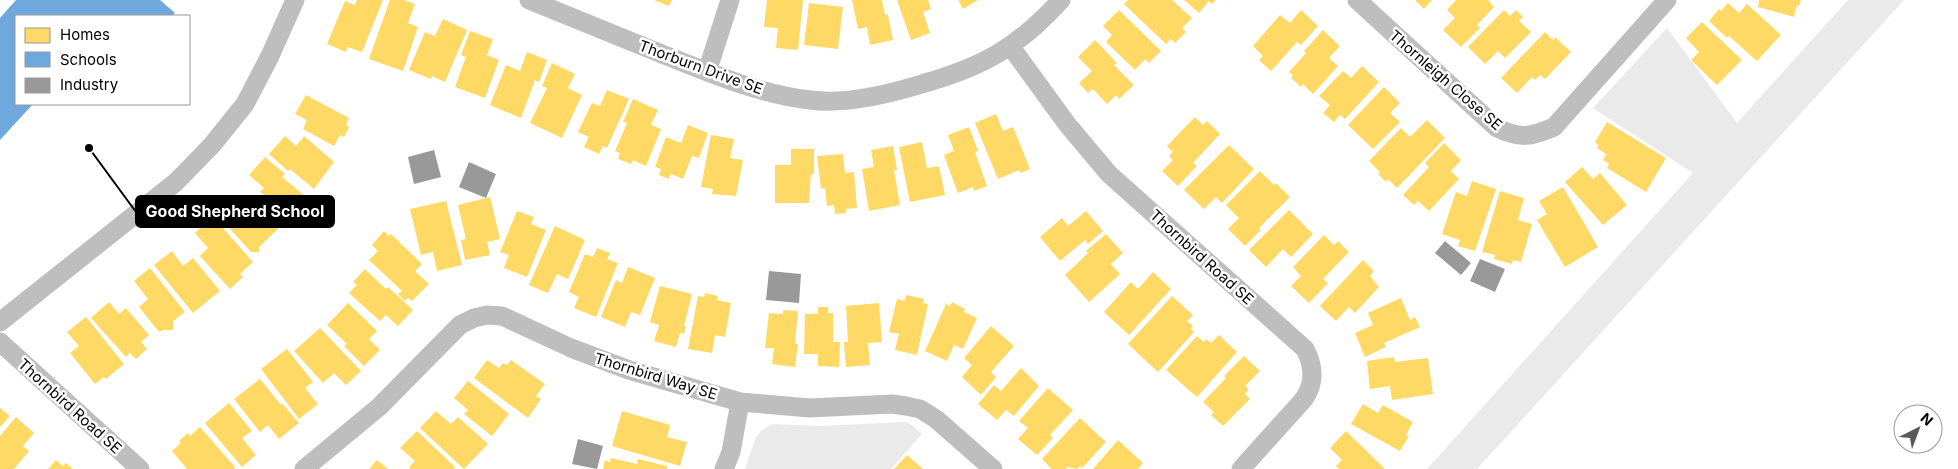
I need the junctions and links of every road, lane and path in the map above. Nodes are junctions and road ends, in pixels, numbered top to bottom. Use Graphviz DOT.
graph roads {
  1 [pos="295,0"];
  2 [pos="529,0"];
  3 [pos="730,0"];
  4 [pos="1061,0"];
  5 [pos="1357,0"];
  6 [pos="1667,0"];
  7 [pos="1011,46"];
  8 [pos="707,72"];
  9 [pos="0,322"];
  10 [pos="0,342"];
  11 [pos="740,402"];
  12 [pos="140,469"];
  13 [pos="304,469"];
  14 [pos="724,469"];
  15 [pos="993,469"];
  16 [pos="1241,469"];
  1 -- 9 [label="street"];
  2 -- 8 [label="street, Thorburn Drive SE"];
  3 -- 8 [label="street"];
  4 -- 7 [label="street, Thorburn Drive SE"];
  5 -- 6 [label="street, Thornleigh Close SE"];
  7 -- 8 [label="street, Thorburn Drive SE"];
  7 -- 16 [label="street, Thornbird Road SE"];
  10 -- 12 [label="street, Thornbird Road SE"];
  11 -- 13 [label="street, Thornbird Way SE"];
  11 -- 14 [label="street"];
  11 -- 15 [label="street, Thornbird Way SE"];
}
